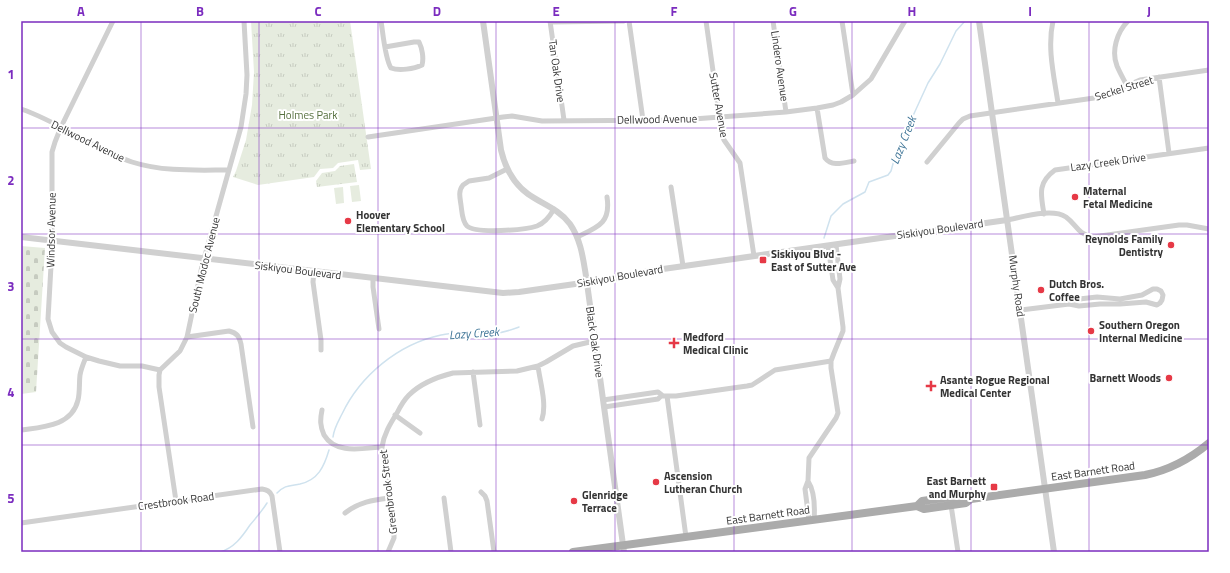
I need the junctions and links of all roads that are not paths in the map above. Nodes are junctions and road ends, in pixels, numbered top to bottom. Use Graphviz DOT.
graph roads {
  1 [pos="113,21"];
  2 [pos="244,21"];
  3 [pos="382,21"];
  4 [pos="483,21"];
  5 [pos="550,21"];
  6 [pos="624,21"];
  7 [pos="628,21"];
  8 [pos="706,21"];
  9 [pos="774,21"];
  10 [pos="842,21"];
  11 [pos="905,21"];
  12 [pos="980,21"];
  13 [pos="1053,21"];
  14 [pos="1128,21"];
  15 [pos="385,47"];
  16 [pos="1209,70"];
  17 [pos="1159,77"];
  18 [pos="1127,86"];
  19 [pos="853,95"];
  20 [pos="1058,103"];
  21 [pos="817,108"];
  22 [pos="21,109"];
  23 [pos="786,112"];
  24 [pos="992,113"];
  25 [pos="496,118"];
  26 [pos="719,118"];
  27 [pos="564,120"];
  28 [pos="643,120"];
  29 [pos="61,127"];
  30 [pos="368,137"];
  31 [pos="1209,148"];
  32 [pos="1169,153"];
  33 [pos="854,161"];
  34 [pos="927,162"];
  35 [pos="507,169"];
  36 [pos="229,170"];
  37 [pos="671,187"];
  38 [pos="607,197"];
  39 [pos="554,209"];
  40 [pos="1044,214"];
  41 [pos="1007,220"];
  42 [pos="1209,229"];
  43 [pos="21,237"];
  44 [pos="577,237"];
  45 [pos="52,241"];
  46 [pos="836,245"];
  47 [pos="828,246"];
  48 [pos="754,256"];
  49 [pos="204,258"];
  50 [pos="683,266"];
  51 [pos="314,271"];
  52 [pos="374,278"];
  53 [pos="586,282"];
  54 [pos="838,288"];
  55 [pos="1070,304"];
  56 [pos="1021,310"];
  57 [pos="379,329"];
  58 [pos="187,337"];
  59 [pos="594,341"];
  60 [pos="321,350"];
  61 [pos="86,357"];
  62 [pos="831,361"];
  63 [pos="538,366"];
  64 [pos="160,370"];
  65 [pos="473,372"];
  66 [pos="664,396"];
  67 [pos="603,400"];
  68 [pos="604,407"];
  69 [pos="322,410"];
  70 [pos="395,415"];
  71 [pos="542,419"];
  72 [pos="480,425"];
  73 [pos="253,428"];
  74 [pos="21,430"];
  75 [pos="420,433"];
  76 [pos="1209,443"];
  77 [pos="382,447"];
  78 [pos="1046,489"];
  79 [pos="481,492"];
  80 [pos="389,498"];
  81 [pos="444,498"];
  82 [pos="971,499"];
  83 [pos="176,501"];
  84 [pos="951,505"];
  85 [pos="917,506"];
  86 [pos="345,513"];
  87 [pos="812,520"];
  88 [pos="21,523"];
  89 [pos="686,537"];
  90 [pos="624,549"];
  91 [pos="280,552"];
  92 [pos="388,552"];
  93 [pos="451,552"];
  94 [pos="494,552"];
  95 [pos="573,552"];
  96 [pos="958,552"];
  97 [pos="1054,552"];
  1 -- 29 [label="street, Windsor Avenue"];
  2 -- 36 [label="street, South Modoc Avenue"];
  3 -- 15 [label="street"];
  4 -- 25 [label="street, Black Oak Drive"];
  5 -- 6 [label="street"];
  5 -- 27 [label="street, Tan Oak Drive"];
  7 -- 28 [label="street"];
  8 -- 26 [label="street, Sutter Avenue"];
  9 -- 23 [label="street, Lindero Avenue"];
  10 -- 19 [label="street"];
  11 -- 19 [label="street, Dellwood Avenue"];
  12 -- 24 [label="street, Murphy Road"];
  13 -- 20 [label="street"];
  14 -- 18 [label="street"];
  15 -- 15 [label="street"];
  16 -- 17 [label="street, Seckel Street"];
  17 -- 18 [label="street, Seckel Street"];
  17 -- 32 [label="street"];
  18 -- 20 [label="street, Seckel Street"];
  19 -- 21 [label="street, Dellwood Avenue"];
  20 -- 24 [label="street, Seckel Street"];
  21 -- 23 [label="street, Dellwood Avenue"];
  21 -- 33 [label="street"];
  22 -- 29 [label="street, Dellwood Avenue"];
  23 -- 26 [label="street, Dellwood Avenue"];
  24 -- 34 [label="street, Seckel Street"];
  24 -- 41 [label="street, Murphy Road"];
  25 -- 27 [label="street, Dellwood Avenue"];
  25 -- 30 [label="street, Dellwood Avenue"];
  25 -- 35 [label="street, Black Oak Drive"];
  26 -- 28 [label="street, Dellwood Avenue"];
  26 -- 48 [label="street, Sutter Avenue"];
  27 -- 28 [label="street, Dellwood Avenue"];
  29 -- 36 [label="street, Dellwood Avenue"];
  29 -- 45 [label="street, Windsor Avenue"];
  31 -- 32 [label="street, Lazy Creek Drive"];
  32 -- 40 [label="street, Lazy Creek Drive"];
  35 -- 39 [label="street, Black Oak Drive"];
  35 -- 39 [label="street"];
  36 -- 49 [label="street, South Modoc Avenue"];
  37 -- 50 [label="street"];
  38 -- 44 [label="street"];
  39 -- 44 [label="street, Black Oak Drive"];
  40 -- 41 [label="street, Siskiyou Boulevard"];
  40 -- 42 [label="street, Siskiyou Boulevard"];
  41 -- 46 [label="street, Siskiyou Boulevard"];
  41 -- 56 [label="street, Murphy Road"];
  43 -- 45 [label="street, Siskiyou Boulevard"];
  44 -- 53 [label="street, Black Oak Drive"];
  45 -- 49 [label="street, Siskiyou Boulevard"];
  45 -- 61 [label="street, Windsor Avenue"];
  46 -- 47 [label="street, Siskiyou Boulevard"];
  46 -- 54 [label="street"];
  47 -- 48 [label="street, Siskiyou Boulevard"];
  47 -- 54 [label="street"];
  48 -- 50 [label="street, Siskiyou Boulevard"];
  49 -- 51 [label="street, Siskiyou Boulevard"];
  49 -- 58 [label="street, South Modoc Avenue"];
  50 -- 53 [label="street, Siskiyou Boulevard"];
  51 -- 52 [label="street, Siskiyou Boulevard"];
  51 -- 60 [label="street"];
  52 -- 53 [label="street, Siskiyou Boulevard"];
  52 -- 57 [label="street"];
  53 -- 59 [label="street, Black Oak Drive"];
  54 -- 62 [label="street"];
  55 -- 55 [label="street"];
  55 -- 56 [label="street"];
  56 -- 78 [label="street, Murphy Road"];
  58 -- 64 [label="street, South Modoc Avenue"];
  58 -- 73 [label="street"];
  59 -- 63 [label="street, Greenbrook Street"];
  59 -- 67 [label="street, Black Oak Drive"];
  61 -- 64 [label="street, Windsor Avenue"];
  61 -- 74 [label="street"];
  62 -- 66 [label="street"];
  62 -- 87 [label="street"];
  63 -- 65 [label="street, Greenbrook Street"];
  63 -- 71 [label="street"];
  64 -- 83 [label="street"];
  65 -- 70 [label="street, Greenbrook Street"];
  65 -- 72 [label="street"];
  66 -- 67 [label="street"];
  66 -- 68 [label="street"];
  66 -- 89 [label="street"];
  67 -- 68 [label="street, Black Oak Drive"];
  68 -- 90 [label="street, Black Oak Drive"];
  69 -- 77 [label="street"];
  70 -- 75 [label="street"];
  70 -- 77 [label="street, Greenbrook Street"];
  76 -- 78 [label="main road, East Barnett Road"];
  77 -- 80 [label="street, Greenbrook Street"];
  78 -- 82 [label="main road, East Barnett Road"];
  78 -- 97 [label="street, Murphy Road"];
  79 -- 94 [label="street"];
  80 -- 86 [label="street"];
  80 -- 92 [label="street, Greenbrook Street"];
  81 -- 93 [label="street"];
  82 -- 84 [label="main road, East Barnett Road"];
  82 -- 85 [label="main road, East Barnett Road"];
  83 -- 88 [label="street, Crestbrook Road"];
  83 -- 91 [label="street, Crestbrook Road"];
  84 -- 85 [label="main road, East Barnett Road"];
  84 -- 96 [label="street"];
  85 -- 87 [label="main road, East Barnett Road"];
  87 -- 89 [label="main road, East Barnett Road"];
  89 -- 90 [label="main road, East Barnett Road"];
  90 -- 95 [label="main road, East Barnett Road"];
}
